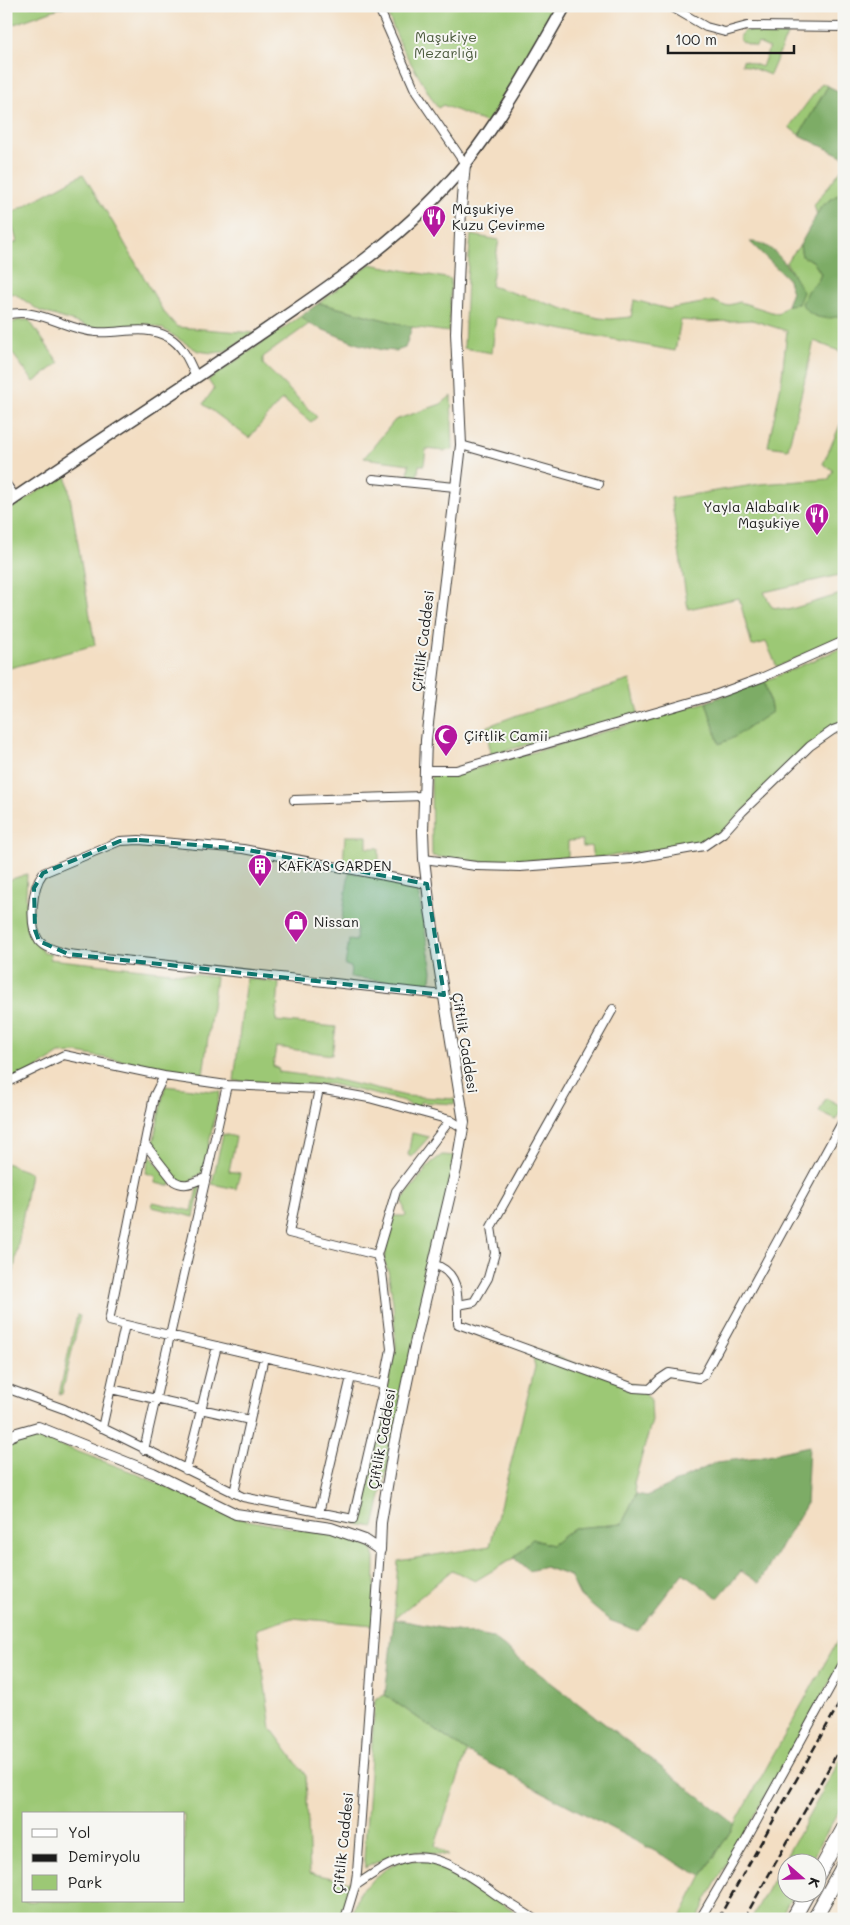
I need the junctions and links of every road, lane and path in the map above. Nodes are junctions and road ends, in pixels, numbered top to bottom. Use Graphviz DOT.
graph roads {
  1 [pos="378,6"];
  2 [pos="565,6"];
  3 [pos="670,6"];
  4 [pos="844,27"];
  5 [pos="465,164"];
  6 [pos="6,315"];
  7 [pos="196,378"];
  8 [pos="461,445"];
  9 [pos="373,479"];
  10 [pos="6,484"];
  11 [pos="599,484"];
  12 [pos="456,487"];
  13 [pos="11,501"];
  14 [pos="844,641"];
  15 [pos="844,726"];
  16 [pos="424,770"];
  17 [pos="423,796"];
  18 [pos="294,800"];
  19 [pos="424,859"];
  20 [pos="427,884"];
  21 [pos="444,995"];
  22 [pos="613,1009"];
  23 [pos="164,1076"];
  24 [pos="6,1083"];
  25 [pos="227,1085"];
  26 [pos="319,1089"];
  27 [pos="844,1119"];
  28 [pos="450,1120"];
  29 [pos="463,1128"];
  30 [pos="146,1144"];
  31 [pos="205,1178"];
  32 [pos="377,1255"];
  33 [pos="433,1264"];
  34 [pos="458,1305"];
  35 [pos="125,1325"];
  36 [pos="169,1335"];
  37 [pos="217,1346"];
  38 [pos="264,1357"];
  39 [pos="351,1377"];
  40 [pos="384,1385"];
  41 [pos="6,1388"];
  42 [pos="111,1389"];
  43 [pos="156,1399"];
  44 [pos="201,1409"];
  45 [pos="250,1420"];
  46 [pos="102,1428"];
  47 [pos="6,1438"];
  48 [pos="144,1450"];
  49 [pos="186,1470"];
  50 [pos="234,1493"];
  51 [pos="319,1512"];
  52 [pos="380,1550"];
  53 [pos="844,1662"];
  54 [pos="844,1828"];
  55 [pos="828,1857"];
  56 [pos="844,1865"];
  57 [pos="355,1886"];
  58 [pos="802,1902"];
  59 [pos="345,1919"];
  60 [pos="534,1919"];
  61 [pos="700,1919"];
  62 [pos="793,1919"];
  63 [pos="814,1919"];
  1 -- 5 [label="street"];
  2 -- 5 [label="main road"];
  3 -- 4 [label="street"];
  5 -- 7 [label="main road"];
  5 -- 8 [label="street, Çiftlik Caddesi"];
  6 -- 7 [label="street"];
  7 -- 13 [label="main road"];
  8 -- 11 [label="street"];
  8 -- 12 [label="street, Çiftlik Caddesi"];
  9 -- 12 [label="street"];
  10 -- 13 [label="street"];
  12 -- 16 [label="street, Çiftlik Caddesi"];
  14 -- 16 [label="street"];
  15 -- 19 [label="street"];
  16 -- 17 [label="street, Çiftlik Caddesi"];
  17 -- 18 [label="street"];
  17 -- 19 [label="street, Çiftlik Caddesi"];
  19 -- 20 [label="street, Çiftlik Caddesi"];
  20 -- 21 [label="street, Çiftlik Caddesi"];
  20 -- 21 [label="street"];
  21 -- 29 [label="street, Çiftlik Caddesi"];
  22 -- 34 [label="street"];
  23 -- 24 [label="street"];
  23 -- 25 [label="street"];
  23 -- 30 [label="street"];
  25 -- 26 [label="street"];
  25 -- 31 [label="street"];
  26 -- 28 [label="street"];
  26 -- 32 [label="street"];
  27 -- 34 [label="street"];
  28 -- 29 [label="street"];
  28 -- 32 [label="street"];
  29 -- 33 [label="street, Çiftlik Caddesi"];
  30 -- 31 [label="street"];
  30 -- 35 [label="street"];
  31 -- 36 [label="street"];
  32 -- 40 [label="street"];
  33 -- 34 [label="street"];
  33 -- 52 [label="street, Çiftlik Caddesi"];
  35 -- 36 [label="street"];
  35 -- 42 [label="street"];
  36 -- 37 [label="street"];
  36 -- 43 [label="street"];
  37 -- 38 [label="street"];
  37 -- 44 [label="street"];
  38 -- 39 [label="street"];
  38 -- 45 [label="street"];
  39 -- 40 [label="street"];
  39 -- 51 [label="street"];
  40 -- 51 [label="street"];
  41 -- 46 [label="street"];
  42 -- 43 [label="street"];
  42 -- 46 [label="street"];
  43 -- 44 [label="street"];
  43 -- 48 [label="street"];
  44 -- 45 [label="street"];
  44 -- 49 [label="street"];
  45 -- 50 [label="street"];
  46 -- 48 [label="street"];
  47 -- 52 [label="street"];
  48 -- 49 [label="street"];
  49 -- 50 [label="street"];
  50 -- 51 [label="street"];
  52 -- 57 [label="street, Çiftlik Caddesi"];
  53 -- 61 [label="street"];
  54 -- 55 [label="highway"];
  56 -- 63 [label="highway"];
  57 -- 59 [label="street, Çiftlik Caddesi"];
  57 -- 60 [label="street"];
  58 -- 62 [label="highway"];
}
